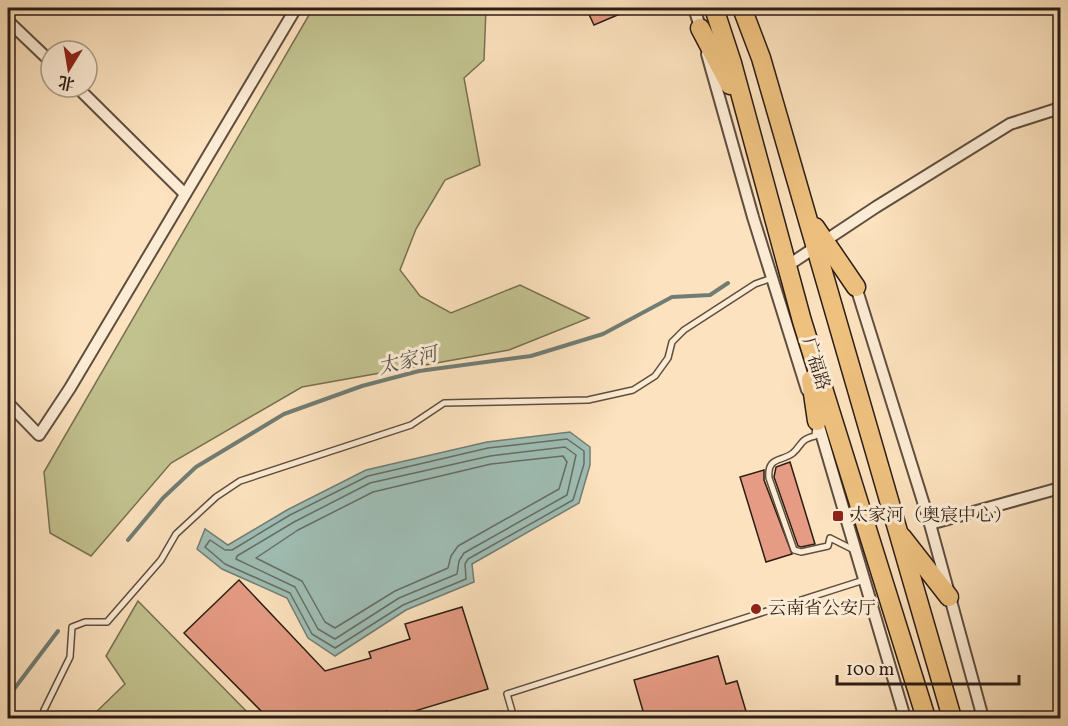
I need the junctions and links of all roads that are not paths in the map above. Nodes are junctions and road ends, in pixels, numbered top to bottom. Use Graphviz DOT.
graph roads {
  1 [pos="296,8"];
  2 [pos="694,8"];
  3 [pos="714,8"];
  4 [pos="742,8"];
  5 [pos="8,21"];
  6 [pos="700,28"];
  7 [pos="39,51"];
  8 [pos="89,99"];
  9 [pos="743,105"];
  10 [pos="1060,108"];
  11 [pos="185,194"];
  12 [pos="820,244"];
  13 [pos="787,266"];
  14 [pos="772,278"];
  15 [pos="856,287"];
  16 [pos="802,321"];
  17 [pos="8,403"];
  18 [pos="817,421"];
  19 [pos="1060,488"];
  20 [pos="930,524"];
  21 [pos="897,530"];
  22 [pos="856,551"];
  23 [pos="864,580"];
  24 [pos="949,597"];
  25 [pos="43,718"];
  26 [pos="514,718"];
  27 [pos="905,718"];
  28 [pos="926,718"];
  29 [pos="952,718"];
  30 [pos="983,718"];
  1 -- 11 [label="street"];
  2 -- 6 [label="street"];
  3 -- 9 [label="main road, 广福路"];
  4 -- 12 [label="main road, 广福路"];
  5 -- 7 [label="street"];
  6 -- 9 [label="main road"];
  6 -- 14 [label="street"];
  8 -- 11 [label="street"];
  9 -- 13 [label="main road, 广福路"];
  10 -- 12 [label="street"];
  11 -- 17 [label="street"];
  12 -- 13 [label="street"];
  12 -- 15 [label="main road"];
  12 -- 21 [label="main road, 广福路"];
  13 -- 16 [label="main road, 广福路"];
  14 -- 18 [label="street"];
  14 -- 25 [label="lane"];
  15 -- 20 [label="street"];
  16 -- 18 [label="main road"];
  16 -- 28 [label="main road, 广福路"];
  18 -- 22 [label="street"];
  18 -- 22 [label="lane"];
  19 -- 20 [label="street"];
  20 -- 24 [label="street"];
  21 -- 24 [label="main road"];
  21 -- 29 [label="main road, 广福路"];
  22 -- 23 [label="street"];
  23 -- 26 [label="lane"];
  23 -- 27 [label="street"];
  24 -- 30 [label="street"];
}
